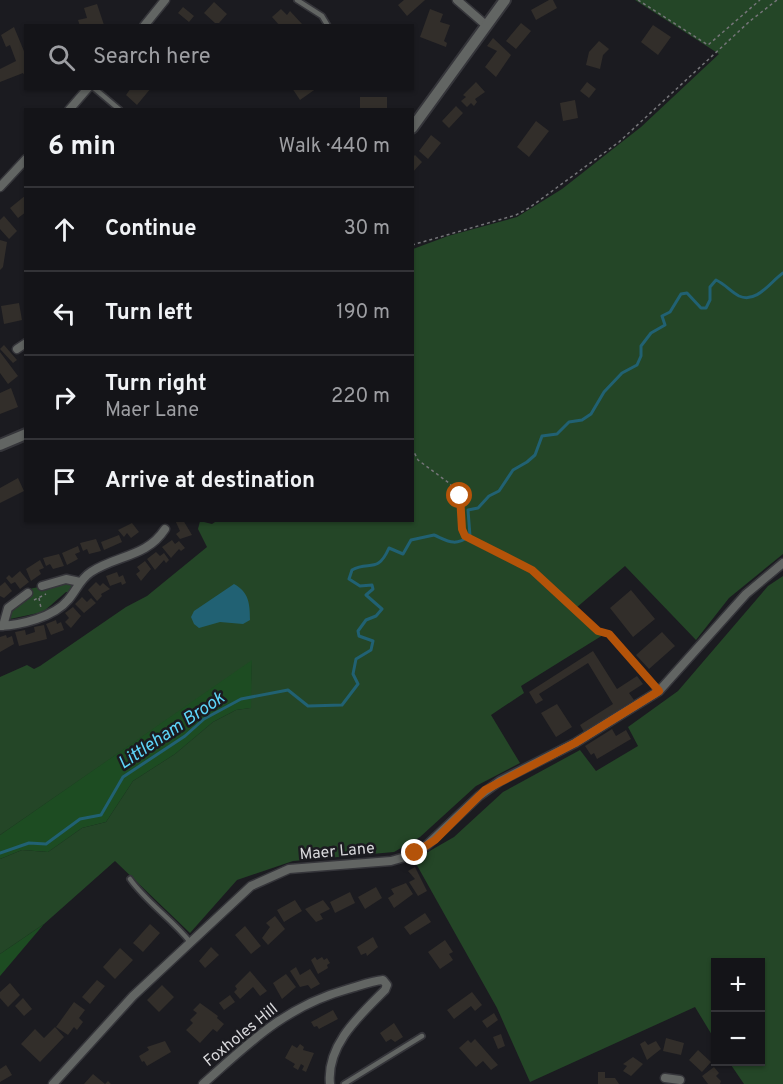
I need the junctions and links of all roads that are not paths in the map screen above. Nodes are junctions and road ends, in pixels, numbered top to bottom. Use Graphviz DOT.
graph roads {
  1 [pos="165,0"];
  2 [pos="297,0"];
  3 [pos="457,0"];
  4 [pos="505,0"];
  5 [pos="146,24"];
  6 [pos="327,24"];
  7 [pos="487,26"];
  8 [pos="86,90"];
  9 [pos="96,90"];
  10 [pos="71,108"];
  11 [pos="118,108"];
  12 [pos="414,125"];
  13 [pos="24,161"];
  14 [pos="0,187"];
  15 [pos="24,344"];
  16 [pos="17,349"];
  17 [pos="24,435"];
  18 [pos="0,445"];
  19 [pos="165,529"];
  20 [pos="783,563"];
  21 [pos="80,582"];
  22 [pos="42,586"];
  23 [pos="28,593"];
  24 [pos="2,626"];
  25 [pos="130,879"];
  26 [pos="190,942"];
  27 [pos="422,1036"];
  28 [pos="53,1084"];
  29 [pos="203,1084"];
  30 [pos="330,1084"];
  31 [pos="344,1084"];
  1 -- 5 [label="street"];
  2 -- 6 [label="lane"];
  3 -- 7 [label="street"];
  4 -- 7 [label="street"];
  7 -- 12 [label="street"];
  8 -- 10 [label="street"];
  9 -- 11 [label="lane"];
  13 -- 14 [label="street"];
  15 -- 16 [label="street"];
  17 -- 18 [label="street"];
  19 -- 21 [label="street"];
  20 -- 26 [label="street, Maer Lane"];
  21 -- 22 [label="street"];
  21 -- 24 [label="street"];
  23 -- 24 [label="street"];
  25 -- 26 [label="lane"];
  26 -- 28 [label="street, Maer Lane"];
  27 -- 31 [label="lane"];
  29 -- 30 [label="street, Foxholes Hill"];
}
